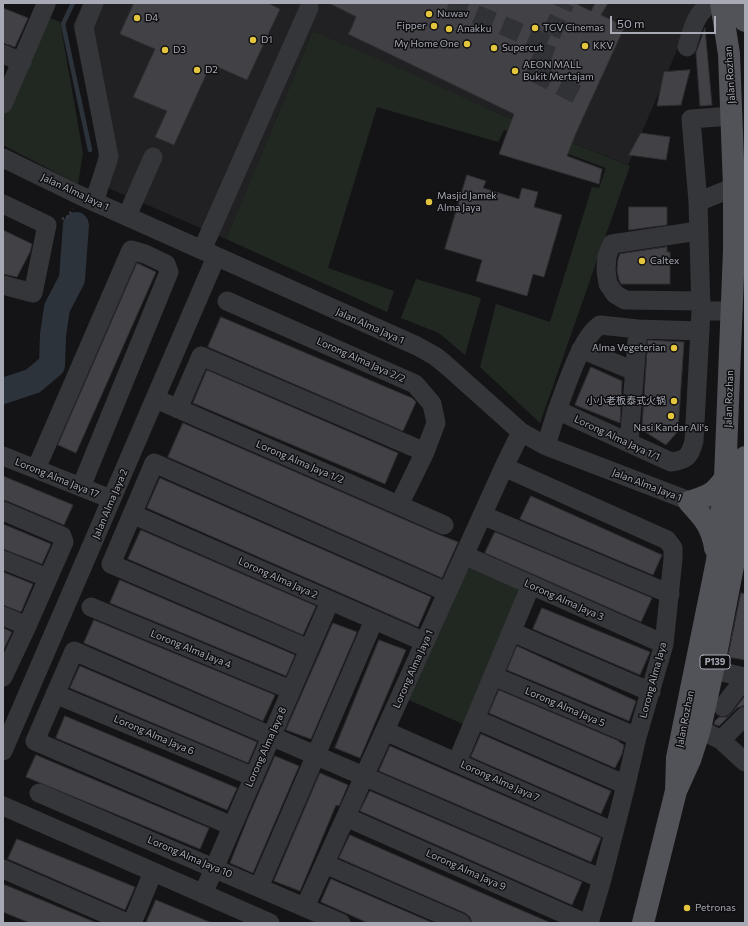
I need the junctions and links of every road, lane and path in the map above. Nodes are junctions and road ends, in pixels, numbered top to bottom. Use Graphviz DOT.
graph roads {
  1 [pos="46,3"];
  2 [pos="94,3"];
  3 [pos="713,3"];
  4 [pos="721,3"];
  5 [pos="743,3"];
  6 [pos="309,8"];
  7 [pos="745,21"];
  8 [pos="687,47"];
  9 [pos="3,54"];
  10 [pos="22,62"];
  11 [pos="3,104"];
  12 [pos="732,116"];
  13 [pos="153,157"];
  14 [pos="3,158"];
  15 [pos="734,187"];
  16 [pos="87,199"];
  17 [pos="698,202"];
  18 [pos="3,204"];
  19 [pos="126,216"];
  20 [pos="47,226"];
  21 [pos="698,231"];
  22 [pos="209,253"];
  23 [pos="3,284"];
  24 [pos="227,301"];
  25 [pos="701,306"];
  26 [pos="732,311"];
  27 [pos="638,329"];
  28 [pos="700,331"];
  29 [pos="581,349"];
  30 [pos="634,371"];
  31 [pos="156,399"];
  32 [pos="178,409"];
  33 [pos="557,410"];
  34 [pos="521,432"];
  35 [pos="629,443"];
  36 [pos="546,446"];
  37 [pos="425,452"];
  38 [pos="3,456"];
  39 [pos="504,466"];
  40 [pos="36,469"];
  41 [pos="738,470"];
  42 [pos="81,487"];
  43 [pos="112,500"];
  44 [pos="689,502"];
  45 [pos="399,505"];
  46 [pos="3,511"];
  47 [pos="722,513"];
  48 [pos="132,514"];
  49 [pos="482,514"];
  50 [pos="444,525"];
  51 [pos="743,530"];
  52 [pos="464,555"];
  53 [pos="3,560"];
  54 [pos="732,565"];
  55 [pos="48,578"];
  56 [pos="531,585"];
  57 [pos="447,592"];
  58 [pos="670,594"];
  59 [pos="330,601"];
  60 [pos="91,607"];
  61 [pos="3,616"];
  62 [pos="374,620"];
  63 [pos="27,626"];
  64 [pos="512,632"];
  65 [pos="425,642"];
  66 [pos="664,644"];
  67 [pos="309,649"];
  68 [pos="4,670"];
  69 [pos="713,670"];
  70 [pos="493,676"];
  71 [pos="745,678"];
  72 [pos="291,690"];
  73 [pos="651,692"];
  74 [pos="55,694"];
  75 [pos="723,707"];
  76 [pos="745,716"];
  77 [pos="475,720"];
  78 [pos="700,729"];
  79 [pos="385,731"];
  80 [pos="271,736"];
  81 [pos="637,737"];
  82 [pos="721,740"];
  83 [pos="3,751"];
  84 [pos="316,755"];
  85 [pos="456,762"];
  86 [pos="745,762"];
  87 [pos="364,776"];
  88 [pos="254,777"];
  89 [pos="626,785"];
  90 [pos="676,791"];
  91 [pos="39,793"];
  92 [pos="3,806"];
  93 [pos="346,817"];
  94 [pos="232,826"];
  95 [pos="614,832"];
  96 [pos="325,864"];
  97 [pos="214,867"];
  98 [pos="3,869"];
  99 [pos="153,872"];
  100 [pos="602,878"];
  101 [pos="259,887"];
  102 [pos="203,894"];
  103 [pos="306,907"];
  104 [pos="127,923"];
  105 [pos="132,923"];
  106 [pos="270,923"];
  107 [pos="341,923"];
  108 [pos="461,923"];
  109 [pos="585,923"];
  110 [pos="590,923"];
  111 [pos="643,923"];
  1 -- 10 [label="street"];
  2 -- 16 [label="street"];
  3 -- 8 [label="street"];
  4 -- 12 [label="main road, Jalan Rozhan / P139"];
  5 -- 7 [label="main road"];
  6 -- 22 [label="street, Jalan Alma Jaya 2"];
  9 -- 10 [label="street"];
  10 -- 11 [label="street"];
  12 -- 15 [label="main road, Jalan Rozhan / P139"];
  12 -- 17 [label="street, Lorong Alma Jaya 1/1"];
  13 -- 19 [label="street"];
  14 -- 16 [label="street, Jalan Alma Jaya 1"];
  15 -- 17 [label="street"];
  15 -- 26 [label="main road, Jalan Rozhan / P139"];
  16 -- 19 [label="street, Jalan Alma Jaya 1"];
  16 -- 20 [label="path"];
  17 -- 21 [label="street, Lorong Alma Jaya 1/1"];
  18 -- 20 [label="street"];
  19 -- 22 [label="street, Jalan Alma Jaya 1"];
  20 -- 23 [label="street"];
  21 -- 25 [label="street, Lorong Alma Jaya 1/1"];
  21 -- 25 [label="street"];
  22 -- 31 [label="street, Jalan Alma Jaya 2"];
  22 -- 34 [label="street, Jalan Alma Jaya 1"];
  24 -- 37 [label="street, Lorong Alma Jaya 2/2"];
  25 -- 26 [label="street"];
  25 -- 28 [label="street, Lorong Alma Jaya 1/1"];
  26 -- 41 [label="main road, Jalan Rozhan / P139"];
  27 -- 28 [label="street"];
  27 -- 29 [label="street"];
  27 -- 30 [label="street"];
  28 -- 35 [label="street, Lorong Alma Jaya 1/1"];
  29 -- 30 [label="street"];
  29 -- 33 [label="street"];
  30 -- 35 [label="street"];
  31 -- 32 [label="street, Lorong Alma Jaya 1/2"];
  31 -- 43 [label="street, Jalan Alma Jaya 2"];
  32 -- 37 [label="street"];
  32 -- 45 [label="street, Lorong Alma Jaya 1/2"];
  33 -- 35 [label="street, Lorong Alma Jaya 1/1"];
  33 -- 36 [label="street"];
  34 -- 36 [label="street, Jalan Alma Jaya 1"];
  34 -- 39 [label="street, Lorong Alma Jaya 1"];
  36 -- 44 [label="street, Jalan Alma Jaya 1"];
  37 -- 45 [label="street, Lorong Alma Jaya 2/2"];
  38 -- 40 [label="street, Lorong Alma Jaya 17"];
  39 -- 49 [label="street, Lorong Alma Jaya 1"];
  39 -- 58 [label="street, Lorong Alma Jaya"];
  40 -- 42 [label="street, Lorong Alma Jaya 17"];
  40 -- 42 [label="street"];
  41 -- 44 [label="main road"];
  41 -- 47 [label="main road"];
  41 -- 51 [label="main road, Jalan Rozhan / P139"];
  42 -- 43 [label="street, Lorong Alma Jaya 17"];
  43 -- 83 [label="street, Jalan Alma Jaya 2"];
  44 -- 47 [label="street, Jalan Alma Jaya 1"];
  44 -- 54 [label="main road"];
  45 -- 50 [label="street, Lorong Alma Jaya 1/2"];
  46 -- 55 [label="street"];
  47 -- 54 [label="main road, Jalan Rozhan / P139"];
  48 -- 57 [label="street"];
  48 -- 59 [label="street, Lorong Alma Jaya 2"];
  48 -- 67 [label="street"];
  49 -- 52 [label="street, Lorong Alma Jaya 1"];
  49 -- 58 [label="street"];
  51 -- 54 [label="main road, Jalan Rozhan / P139"];
  52 -- 56 [label="street, Lorong Alma Jaya 3"];
  52 -- 57 [label="street, Lorong Alma Jaya 1"];
  53 -- 55 [label="street"];
  54 -- 69 [label="main road, Jalan Rozhan / P139"];
  54 -- 90 [label="main road, Jalan Rozhan / P139"];
  55 -- 63 [label="street"];
  56 -- 64 [label="street"];
  56 -- 66 [label="street, Lorong Alma Jaya 3"];
  57 -- 65 [label="street, Lorong Alma Jaya 1"];
  58 -- 66 [label="street, Lorong Alma Jaya"];
  59 -- 62 [label="street, Lorong Alma Jaya 2"];
  59 -- 67 [label="street, Lorong Alma Jaya 8"];
  60 -- 72 [label="street, Lorong Alma Jaya 4"];
  61 -- 63 [label="street"];
  62 -- 65 [label="street, Lorong Alma Jaya 2"];
  62 -- 84 [label="street"];
  63 -- 68 [label="street"];
  64 -- 70 [label="street"];
  64 -- 73 [label="street"];
  65 -- 79 [label="street, Lorong Alma Jaya 1"];
  66 -- 73 [label="street, Lorong Alma Jaya"];
  67 -- 72 [label="street, Lorong Alma Jaya 8"];
  69 -- 71 [label="street"];
  69 -- 78 [label="main road, Jalan Rozhan / P139"];
  70 -- 77 [label="street"];
  70 -- 81 [label="street, Lorong Alma Jaya 5"];
  71 -- 75 [label="street"];
  72 -- 80 [label="street, Lorong Alma Jaya 8"];
  73 -- 81 [label="street, Lorong Alma Jaya"];
  74 -- 80 [label="street"];
  74 -- 88 [label="street, Lorong Alma Jaya 6"];
  74 -- 94 [label="street"];
  76 -- 82 [label="street"];
  77 -- 85 [label="street"];
  77 -- 89 [label="street"];
  78 -- 82 [label="street"];
  78 -- 90 [label="main road, Jalan Rozhan / P139"];
  79 -- 85 [label="street, Lorong Alma Jaya 7"];
  79 -- 87 [label="street, Lorong Alma Jaya 1"];
  80 -- 84 [label="street"];
  80 -- 88 [label="street, Lorong Alma Jaya 8"];
  81 -- 89 [label="street, Lorong Alma Jaya"];
  82 -- 86 [label="street"];
  84 -- 87 [label="street"];
  84 -- 101 [label="street"];
  85 -- 95 [label="street, Lorong Alma Jaya 7"];
  87 -- 93 [label="street, Lorong Alma Jaya 1"];
  87 -- 100 [label="street"];
  88 -- 94 [label="street, Lorong Alma Jaya 8"];
  89 -- 95 [label="street, Lorong Alma Jaya"];
  90 -- 111 [label="main road, Jalan Rozhan / P139"];
  91 -- 97 [label="street, Lorong Alma Jaya 10"];
  92 -- 99 [label="street"];
  93 -- 96 [label="street, Lorong Alma Jaya 1"];
  93 -- 109 [label="street, Lorong Alma Jaya 9"];
  94 -- 97 [label="street, Lorong Alma Jaya 8"];
  95 -- 100 [label="street, Lorong Alma Jaya"];
  96 -- 103 [label="street, Lorong Alma Jaya 1"];
  96 -- 108 [label="street"];
  97 -- 101 [label="street, Lorong Alma Jaya 10"];
  97 -- 102 [label="street, Lorong Alma Jaya 8"];
  98 -- 104 [label="street"];
  99 -- 102 [label="street"];
  99 -- 105 [label="street"];
  100 -- 110 [label="street, Lorong Alma Jaya"];
  101 -- 103 [label="street, Lorong Alma Jaya 10"];
  102 -- 106 [label="street"];
  103 -- 107 [label="street, Lorong Alma Jaya 10"];
}
